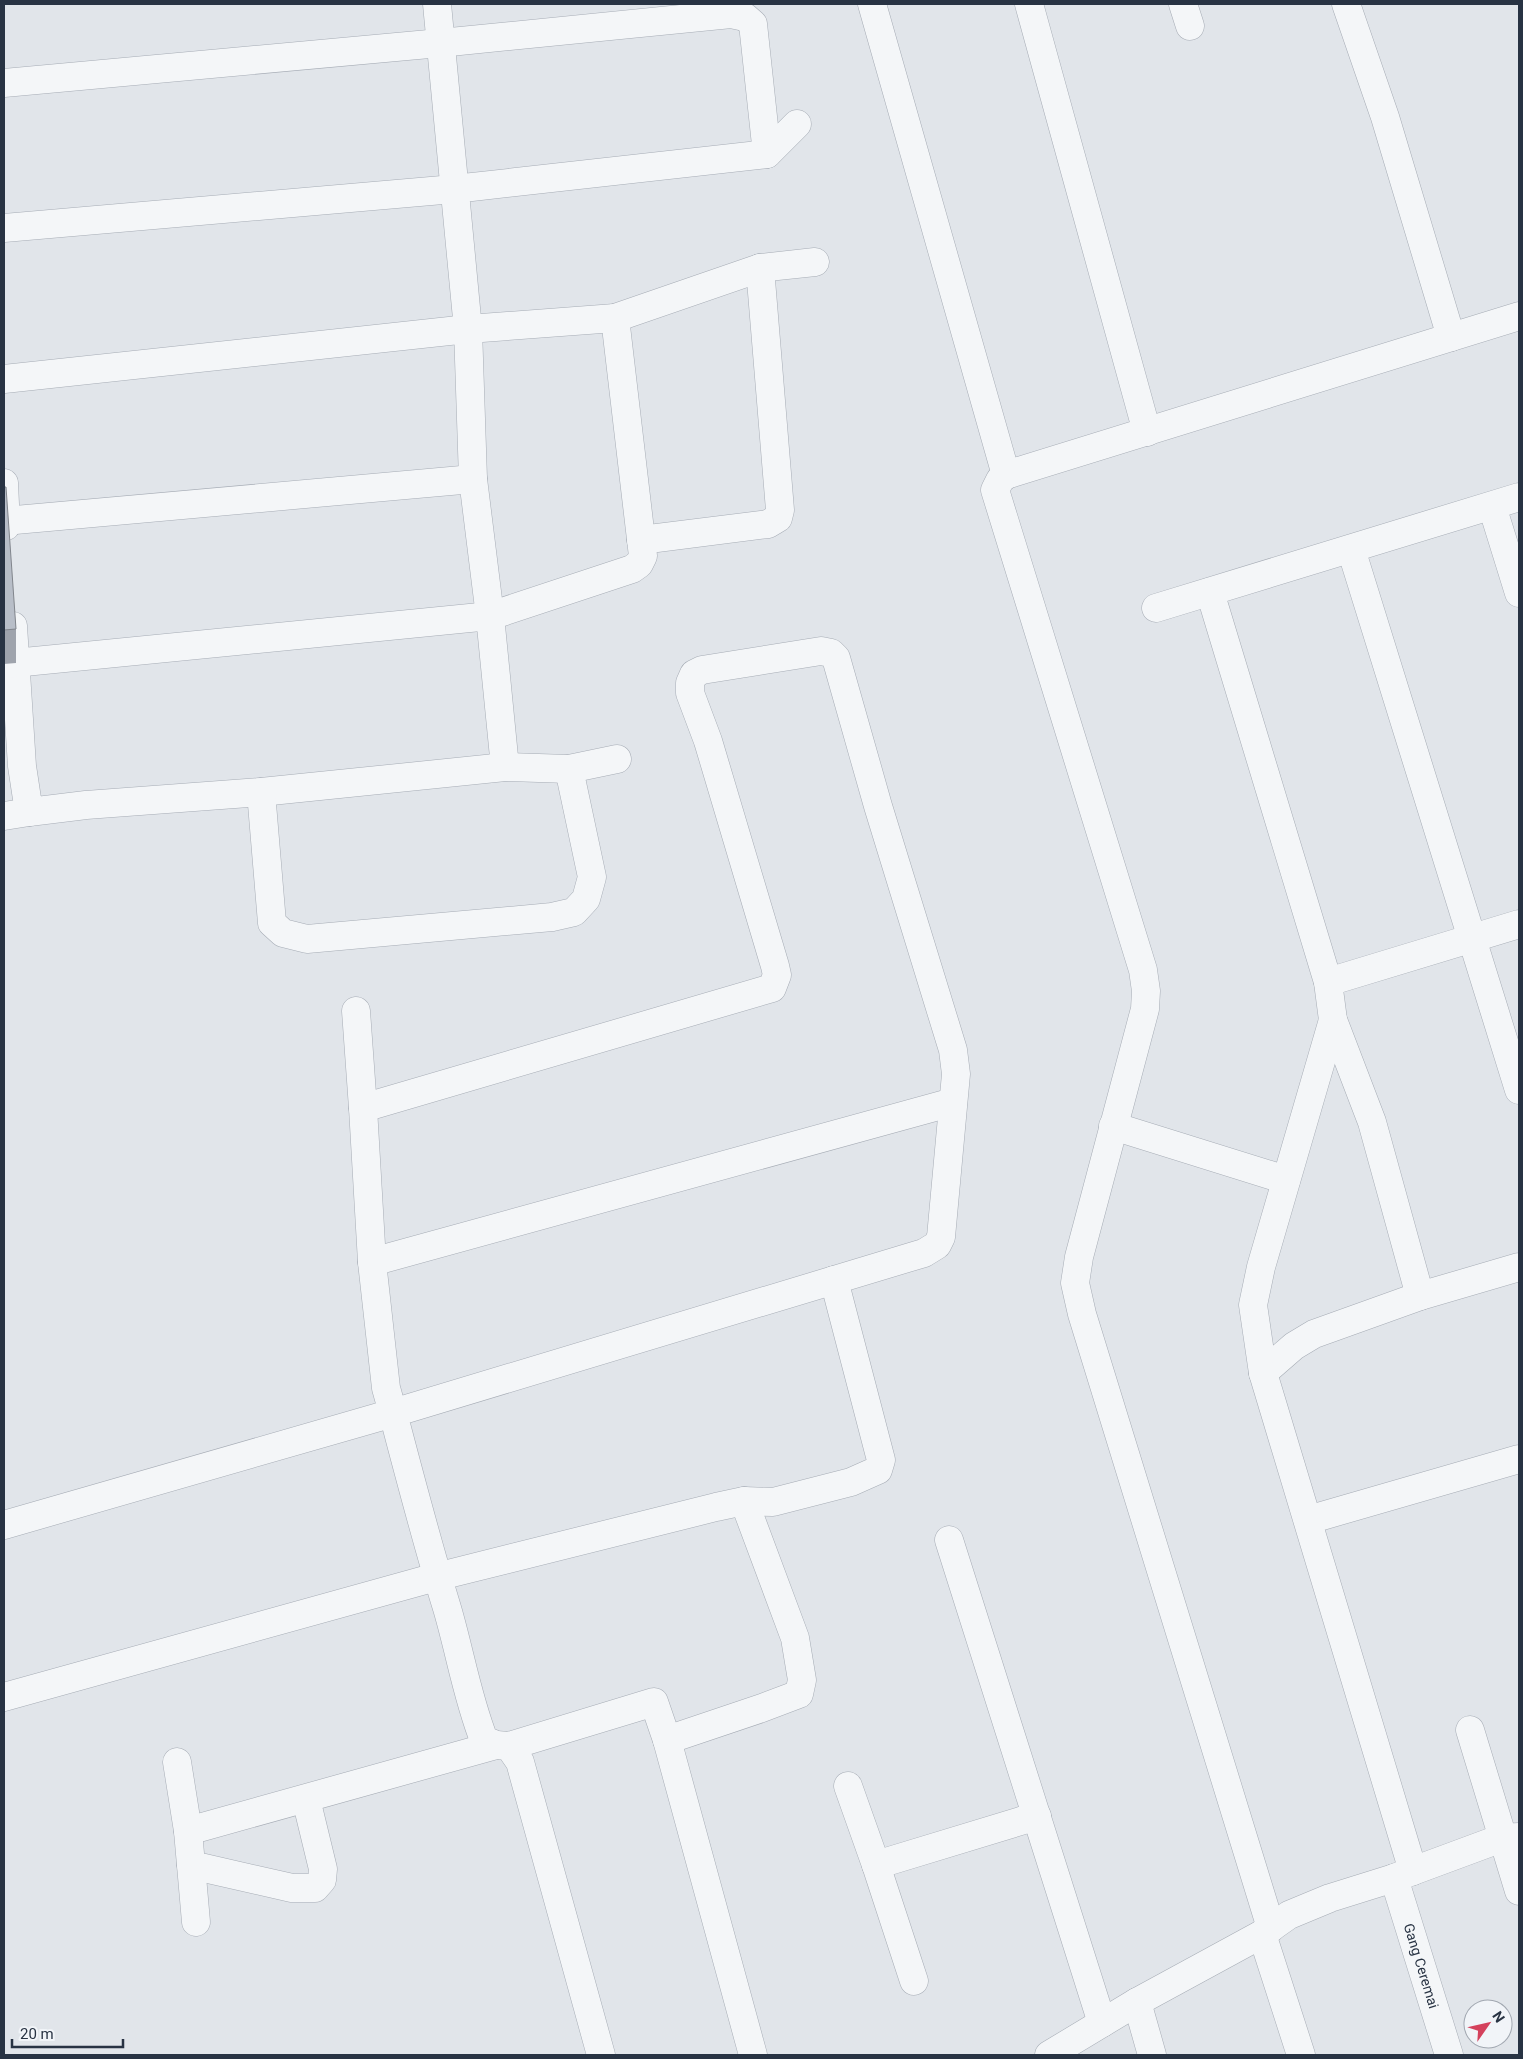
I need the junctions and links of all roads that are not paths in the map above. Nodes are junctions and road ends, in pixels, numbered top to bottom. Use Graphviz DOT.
graph roads {
  1 [pos="437,4"];
  2 [pos="872,4"];
  3 [pos="1029,4"];
  4 [pos="1346,4"];
  5 [pos="440,44"];
  6 [pos="4,83"];
  7 [pos="797,124"];
  8 [pos="767,154"];
  9 [pos="454,189"];
  10 [pos="4,228"];
  11 [pos="815,262"];
  12 [pos="760,268"];
  13 [pos="1519,316"];
  14 [pos="615,318"];
  15 [pos="468,329"];
  16 [pos="1451,337"];
  17 [pos="4,379"];
  18 [pos="1147,432"];
  19 [pos="1006,475"];
  20 [pos="474,478"];
  21 [pos="4,483"];
  22 [pos="1519,497"];
  23 [pos="1492,506"];
  24 [pos="5,521"];
  25 [pos="641,540"];
  26 [pos="8,548"];
  27 [pos="1351,549"];
  28 [pos="1210,592"];
  29 [pos="1519,593"];
  30 [pos="12,605"];
  31 [pos="1156,608"];
  32 [pos="490,616"];
  33 [pos="10,663"];
  34 [pos="617,759"];
  35 [pos="505,767"];
  36 [pos="569,769"];
  37 [pos="261,792"];
  38 [pos="16,814"];
  39 [pos="1519,924"];
  40 [pos="1472,939"];
  41 [pos="1328,982"];
  42 [pos="356,1010"];
  43 [pos="1333,1020"];
  44 [pos="1519,1090"];
  45 [pos="953,1102"];
  46 [pos="363,1108"];
  47 [pos="1113,1126"];
  48 [pos="1286,1180"];
  49 [pos="372,1262"];
  50 [pos="1519,1267"];
  51 [pos="834,1280"];
  52 [pos="1420,1296"];
  53 [pos="1263,1372"];
  54 [pos="393,1413"];
  55 [pos="1519,1459"];
  56 [pos="744,1501"];
  57 [pos="1308,1520"];
  58 [pos="4,1525"];
  59 [pos="949,1540"];
  60 [pos="436,1577"];
  61 [pos="4,1697"];
  62 [pos="1470,1730"];
  63 [pos="667,1740"];
  64 [pos="502,1746"];
  65 [pos="177,1762"];
  66 [pos="848,1786"];
  67 [pos="306,1799"];
  68 [pos="1037,1816"];
  69 [pos="188,1831"];
  70 [pos="1510,1838"];
  71 [pos="192,1865"];
  72 [pos="876,1865"];
  73 [pos="1403,1875"];
  74 [pos="1519,1891"];
  75 [pos="196,1922"];
  76 [pos="1267,1931"];
  77 [pos="914,1981"];
  78 [pos="1136,2002"];
  79 [pos="1102,2023"];
  80 [pos="601,2055"];
  81 [pos="753,2055"];
  82 [pos="1049,2055"];
  83 [pos="1152,2055"];
  84 [pos="1301,2055"];
  85 [pos="1449,2055"];
  1 -- 5 [label="street"];
  2 -- 19 [label="street"];
  3 -- 18 [label="street"];
  4 -- 16 [label="street"];
  5 -- 6 [label="street"];
  5 -- 8 [label="street"];
  5 -- 9 [label="street"];
  7 -- 8 [label="street"];
  8 -- 9 [label="street"];
  9 -- 10 [label="street"];
  9 -- 15 [label="street"];
  11 -- 12 [label="street"];
  12 -- 14 [label="street"];
  12 -- 25 [label="street"];
  13 -- 16 [label="street"];
  14 -- 15 [label="street"];
  14 -- 25 [label="street"];
  15 -- 17 [label="street"];
  15 -- 20 [label="street"];
  16 -- 18 [label="street"];
  18 -- 19 [label="street"];
  19 -- 47 [label="street"];
  20 -- 24 [label="street"];
  20 -- 32 [label="street"];
  21 -- 24 [label="street"];
  22 -- 23 [label="street"];
  23 -- 27 [label="street"];
  23 -- 29 [label="street"];
  24 -- 26 [label="street"];
  25 -- 32 [label="street"];
  27 -- 28 [label="street"];
  27 -- 40 [label="street"];
  28 -- 31 [label="street"];
  28 -- 41 [label="street"];
  30 -- 33 [label="street"];
  32 -- 33 [label="street"];
  32 -- 35 [label="street"];
  33 -- 38 [label="street"];
  34 -- 36 [label="street"];
  35 -- 36 [label="street"];
  35 -- 37 [label="street"];
  36 -- 37 [label="street"];
  37 -- 38 [label="street"];
  39 -- 40 [label="street"];
  40 -- 41 [label="street"];
  40 -- 44 [label="street"];
  41 -- 43 [label="street"];
  42 -- 46 [label="street"];
  43 -- 48 [label="street, Gang Ceremai"];
  43 -- 52 [label="street"];
  45 -- 46 [label="street"];
  45 -- 49 [label="street"];
  45 -- 51 [label="street"];
  46 -- 49 [label="street"];
  47 -- 48 [label="street"];
  47 -- 76 [label="street"];
  48 -- 53 [label="street, Gang Ceremai"];
  49 -- 54 [label="street"];
  50 -- 52 [label="street"];
  51 -- 54 [label="street"];
  51 -- 56 [label="street"];
  52 -- 53 [label="street"];
  53 -- 57 [label="street, Gang Ceremai"];
  54 -- 58 [label="street"];
  54 -- 60 [label="street"];
  55 -- 57 [label="street"];
  56 -- 60 [label="street"];
  56 -- 63 [label="street"];
  57 -- 73 [label="street, Gang Ceremai"];
  59 -- 68 [label="street"];
  60 -- 61 [label="street"];
  60 -- 64 [label="street"];
  62 -- 70 [label="street"];
  63 -- 64 [label="street"];
  63 -- 81 [label="street"];
  64 -- 67 [label="street"];
  64 -- 80 [label="street"];
  65 -- 69 [label="street"];
  66 -- 72 [label="street"];
  67 -- 69 [label="street"];
  67 -- 71 [label="street"];
  68 -- 72 [label="street"];
  68 -- 79 [label="street"];
  69 -- 71 [label="street"];
  70 -- 73 [label="street"];
  70 -- 74 [label="street"];
  71 -- 75 [label="street"];
  72 -- 77 [label="street"];
  73 -- 76 [label="street"];
  73 -- 85 [label="street, Gang Ceremai"];
  76 -- 78 [label="street"];
  76 -- 84 [label="street"];
  78 -- 79 [label="street"];
  78 -- 83 [label="street"];
  79 -- 82 [label="street"];
}
